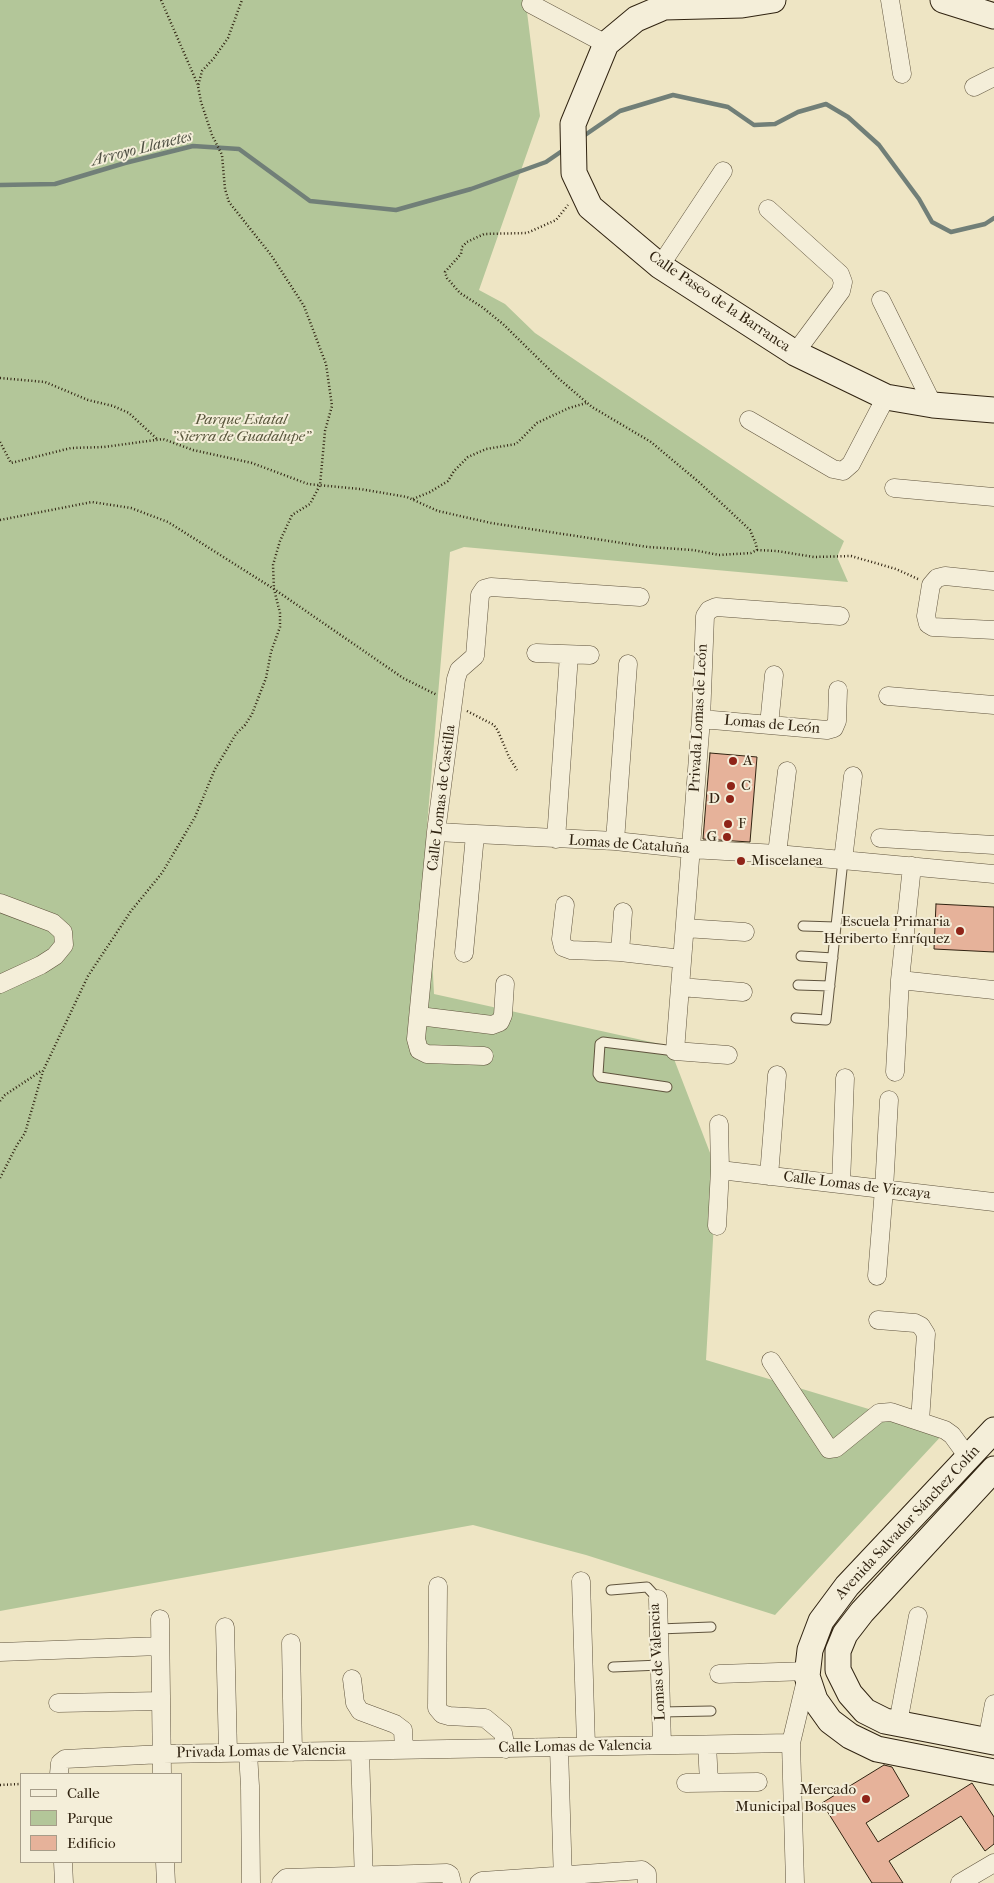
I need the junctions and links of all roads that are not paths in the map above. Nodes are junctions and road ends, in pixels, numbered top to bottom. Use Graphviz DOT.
graph roads {
  1 [pos="773,0"];
  2 [pos="890,0"];
  3 [pos="943,0"];
  4 [pos="530,4"];
  5 [pos="994,16"];
  6 [pos="606,44"];
  7 [pos="902,74"];
  8 [pos="994,77"];
  9 [pos="974,87"];
  10 [pos="723,171"];
  11 [pos="768,210"];
  12 [pos="660,266"];
  13 [pos="881,300"];
  14 [pos="795,353"];
  15 [pos="886,396"];
  16 [pos="933,405"];
  17 [pos="994,410"];
  18 [pos="749,420"];
  19 [pos="894,488"];
  20 [pos="994,497"];
  21 [pos="994,581"];
  22 [pos="640,597"];
  23 [pos="840,616"];
  24 [pos="994,630"];
  25 [pos="536,652"];
  26 [pos="569,655"];
  27 [pos="590,655"];
  28 [pos="628,664"];
  29 [pos="774,675"];
  30 [pos="838,690"];
  31 [pos="888,696"];
  32 [pos="994,705"];
  33 [pos="700,719"];
  34 [pos="769,725"];
  35 [pos="787,771"];
  36 [pos="853,776"];
  37 [pos="436,832"];
  38 [pos="474,835"];
  39 [pos="880,838"];
  40 [pos="556,839"];
  41 [pos="615,841"];
  42 [pos="994,845"];
  43 [pos="691,849"];
  44 [pos="777,854"];
  45 [pos="843,860"];
  46 [pos="912,866"];
  47 [pos="994,874"];
  48 [pos="0,902"];
  49 [pos="565,905"];
  50 [pos="623,912"];
  51 [pos="803,926"];
  52 [pos="836,927"];
  53 [pos="685,928"];
  54 [pos="745,932"];
  55 [pos="620,952"];
  56 [pos="464,953"];
  57 [pos="801,956"];
  58 [pos="833,958"];
  59 [pos="682,959"];
  60 [pos="900,980"];
  61 [pos="0,984"];
  62 [pos="506,984"];
  63 [pos="798,985"];
  64 [pos="830,986"];
  65 [pos="680,987"];
  66 [pos="994,990"];
  67 [pos="743,992"];
  68 [pos="419,1016"];
  69 [pos="796,1018"];
  70 [pos="675,1051"];
  71 [pos="484,1056"];
  72 [pos="728,1056"];
  73 [pos="895,1072"];
  74 [pos="777,1075"];
  75 [pos="845,1078"];
  76 [pos="667,1087"];
  77 [pos="889,1100"];
  78 [pos="719,1124"];
  79 [pos="720,1170"];
  80 [pos="768,1176"];
  81 [pos="841,1184"];
  82 [pos="884,1189"];
  83 [pos="994,1202"];
  84 [pos="717,1226"];
  85 [pos="876,1276"];
  86 [pos="878,1320"];
  87 [pos="771,1361"];
  88 [pos="920,1421"];
  89 [pos="994,1430"];
  90 [pos="968,1457"];
  91 [pos="994,1469"];
  92 [pos="939,1488"];
  93 [pos="958,1508"];
  94 [pos="581,1581"];
  95 [pos="438,1586"];
  96 [pos="611,1590"];
  97 [pos="658,1599"];
  98 [pos="918,1616"];
  99 [pos="160,1619"];
  100 [pos="711,1626"];
  101 [pos="225,1627"];
  102 [pos="659,1629"];
  103 [pos="291,1643"];
  104 [pos="160,1646"];
  105 [pos="0,1652"];
  106 [pos="660,1665"];
  107 [pos="613,1667"];
  108 [pos="807,1673"];
  109 [pos="719,1674"];
  110 [pos="352,1679"];
  111 [pos="161,1701"];
  112 [pos="58,1703"];
  113 [pos="994,1704"];
  114 [pos="711,1711"];
  115 [pos="661,1712"];
  116 [pos="898,1723"];
  117 [pos="991,1741"];
  118 [pos="791,1743"];
  119 [pos="707,1744"];
  120 [pos="662,1745"];
  121 [pos="586,1746"];
  122 [pos="559,1747"];
  123 [pos="506,1749"];
  124 [pos="404,1750"];
  125 [pos="360,1751"];
  126 [pos="293,1752"];
  127 [pos="228,1753"];
  128 [pos="248,1753"];
  129 [pos="163,1754"];
  130 [pos="60,1767"];
  131 [pos="994,1772"];
  132 [pos="162,1773"];
  133 [pos="709,1782"];
  134 [pos="758,1782"];
  135 [pos="686,1783"];
  136 [pos="994,1862"];
  137 [pos="63,1863"];
  138 [pos="165,1863"];
  139 [pos="563,1879"];
  140 [pos="364,1880"];
  141 [pos="962,1882"];
  142 [pos="64,1883"];
  143 [pos="166,1883"];
  144 [pos="251,1883"];
  145 [pos="281,1883"];
  146 [pos="452,1883"];
  147 [pos="479,1883"];
  148 [pos="647,1883"];
  149 [pos="795,1883"];
  1 -- 6 [label="street, Calle Paseo de la Barranca"];
  2 -- 7 [label="street"];
  3 -- 5 [label="street"];
  4 -- 6 [label="street"];
  6 -- 12 [label="street, Calle Paseo de la Barranca"];
  8 -- 9 [label="street"];
  10 -- 12 [label="street"];
  11 -- 14 [label="street"];
  12 -- 14 [label="street, Calle Paseo de la Barranca"];
  13 -- 16 [label="street"];
  14 -- 15 [label="street, Calle Paseo de la Barranca"];
  15 -- 16 [label="street, Calle Paseo de la Barranca"];
  15 -- 18 [label="street"];
  16 -- 17 [label="street, Calle Paseo de la Barranca"];
  19 -- 20 [label="street"];
  21 -- 24 [label="street"];
  22 -- 37 [label="street, Calle Lomas de Castilla"];
  23 -- 33 [label="street, Privada Lomas de León"];
  25 -- 26 [label="street"];
  26 -- 27 [label="street"];
  26 -- 40 [label="street"];
  28 -- 41 [label="street"];
  29 -- 34 [label="street"];
  30 -- 34 [label="street, Lomas de León"];
  31 -- 32 [label="street"];
  33 -- 34 [label="street, Lomas de León"];
  33 -- 43 [label="street, Privada Lomas de León"];
  35 -- 44 [label="street"];
  36 -- 45 [label="street"];
  37 -- 38 [label="street, Lomas de Cataluña"];
  37 -- 68 [label="street, Calle Lomas de Castilla"];
  38 -- 40 [label="street, Lomas de Cataluña"];
  38 -- 56 [label="street"];
  39 -- 42 [label="street"];
  40 -- 41 [label="street, Lomas de Cataluña"];
  41 -- 43 [label="street, Lomas de Cataluña"];
  43 -- 44 [label="street, Lomas de Cataluña"];
  43 -- 53 [label="street, Privada Lomas de León"];
  44 -- 45 [label="street, Lomas de Cataluña"];
  45 -- 46 [label="street, Lomas de Cataluña"];
  45 -- 52 [label="lane"];
  46 -- 47 [label="street, Lomas de Cataluña"];
  46 -- 60 [label="street"];
  48 -- 61 [label="street"];
  49 -- 55 [label="street"];
  50 -- 55 [label="street"];
  51 -- 52 [label="lane"];
  52 -- 58 [label="lane"];
  53 -- 54 [label="street"];
  53 -- 59 [label="street, Privada Lomas de León"];
  55 -- 59 [label="street"];
  57 -- 58 [label="lane"];
  58 -- 64 [label="lane"];
  59 -- 65 [label="street, Privada Lomas de León"];
  60 -- 66 [label="street"];
  60 -- 73 [label="street"];
  62 -- 68 [label="street"];
  63 -- 64 [label="lane"];
  64 -- 69 [label="lane"];
  65 -- 67 [label="street"];
  65 -- 70 [label="street, Privada Lomas de León"];
  68 -- 71 [label="street, Calle Lomas de Castilla"];
  70 -- 72 [label="street"];
  70 -- 76 [label="lane"];
  74 -- 80 [label="street"];
  75 -- 81 [label="street"];
  77 -- 82 [label="street"];
  78 -- 79 [label="street"];
  79 -- 80 [label="street, Calle Lomas de Vizcaya"];
  79 -- 84 [label="street"];
  80 -- 81 [label="street, Calle Lomas de Vizcaya"];
  81 -- 82 [label="street, Calle Lomas de Vizcaya"];
  82 -- 83 [label="street, Calle Lomas de Vizcaya"];
  82 -- 85 [label="street"];
  86 -- 88 [label="street"];
  87 -- 88 [label="street"];
  88 -- 90 [label="street"];
  89 -- 90 [label="street, Avenida Salvador Sánchez Colín"];
  90 -- 92 [label="street, Avenida Salvador Sánchez Colín"];
  91 -- 93 [label="street, Avenida Salvador Sánchez Colín"];
  92 -- 93 [label="street"];
  92 -- 108 [label="street, Avenida Salvador Sánchez Colín"];
  93 -- 116 [label="street, Avenida Salvador Sánchez Colín"];
  94 -- 121 [label="street"];
  95 -- 123 [label="street"];
  96 -- 97 [label="lane, Lomas de Valencia"];
  97 -- 102 [label="street, Lomas de Valencia"];
  98 -- 116 [label="street"];
  99 -- 104 [label="street, Privada Lomas de Valencia"];
  100 -- 102 [label="lane"];
  101 -- 127 [label="street"];
  102 -- 106 [label="street, Lomas de Valencia"];
  103 -- 126 [label="street"];
  104 -- 105 [label="street"];
  104 -- 111 [label="street, Privada Lomas de Valencia"];
  106 -- 107 [label="lane"];
  106 -- 115 [label="street, Lomas de Valencia"];
  108 -- 109 [label="street"];
  108 -- 118 [label="street"];
  108 -- 131 [label="street"];
  110 -- 124 [label="street"];
  111 -- 112 [label="street"];
  111 -- 129 [label="street, Privada Lomas de Valencia"];
  113 -- 117 [label="street"];
  114 -- 115 [label="lane"];
  115 -- 120 [label="street, Lomas de Valencia"];
  116 -- 117 [label="street"];
  118 -- 119 [label="street, Calle Lomas de Valencia"];
  118 -- 149 [label="street"];
  119 -- 120 [label="street, Calle Lomas de Valencia"];
  119 -- 133 [label="street"];
  120 -- 121 [label="street, Calle Lomas de Valencia"];
  121 -- 122 [label="street, Calle Lomas de Valencia"];
  122 -- 123 [label="street, Calle Lomas de Valencia"];
  122 -- 139 [label="street"];
  123 -- 124 [label="street, Calle Lomas de Valencia"];
  124 -- 125 [label="street, Calle Lomas de Valencia"];
  125 -- 126 [label="street, Privada Lomas de Valencia"];
  125 -- 140 [label="street"];
  126 -- 128 [label="street, Privada Lomas de Valencia"];
  127 -- 128 [label="street, Privada Lomas de Valencia"];
  127 -- 129 [label="street, Privada Lomas de Valencia"];
  128 -- 144 [label="street"];
  129 -- 130 [label="street, Privada Lomas de Valencia"];
  129 -- 132 [label="street"];
  133 -- 134 [label="street"];
  133 -- 135 [label="street"];
  136 -- 141 [label="street"];
  137 -- 142 [label="street"];
  138 -- 143 [label="street"];
  139 -- 147 [label="street"];
  139 -- 148 [label="street"];
  140 -- 145 [label="street"];
  140 -- 146 [label="street"];
}
